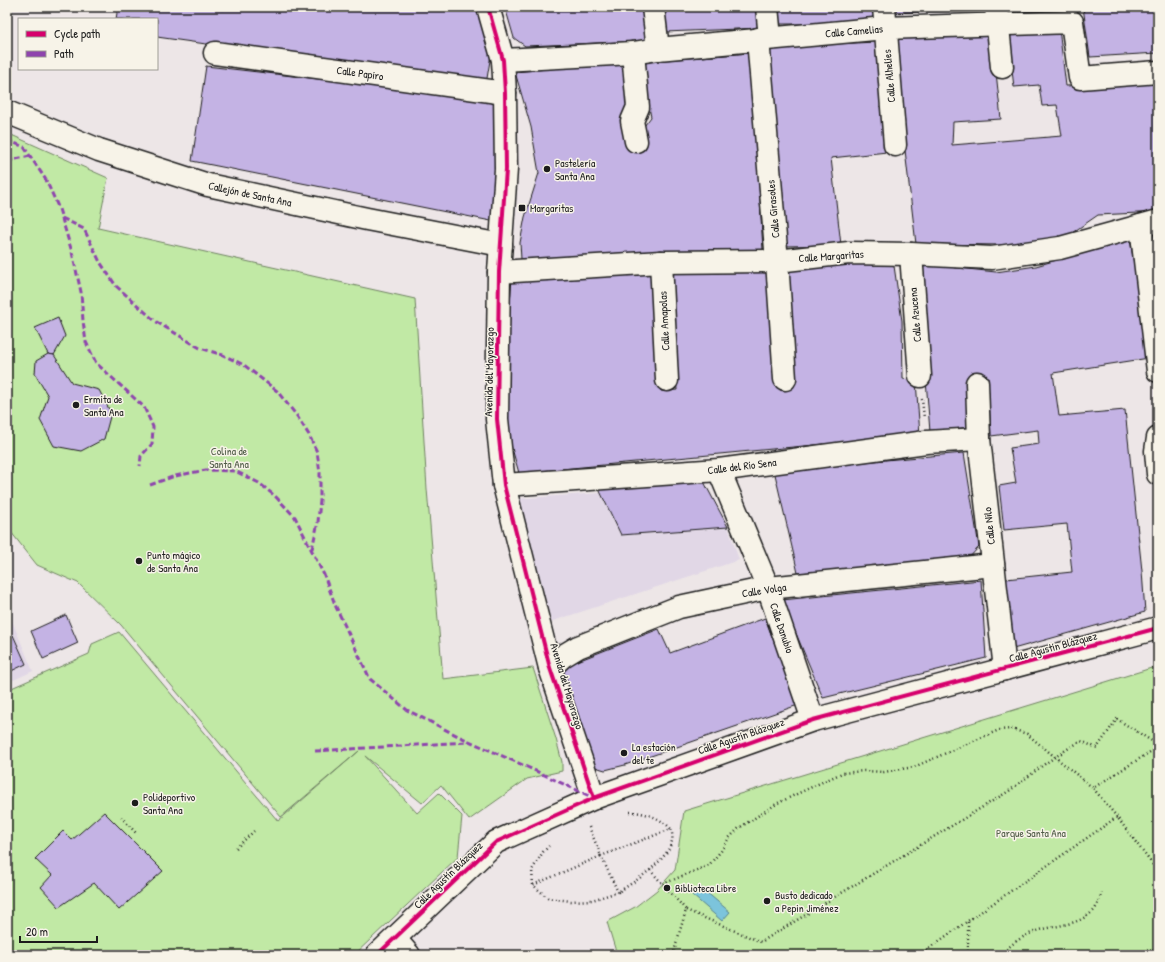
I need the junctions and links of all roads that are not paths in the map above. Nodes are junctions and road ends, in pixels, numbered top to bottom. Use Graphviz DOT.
graph roads {
  1 [pos="488,7"];
  2 [pos="653,7"];
  3 [pos="766,7"];
  4 [pos="997,16"];
  5 [pos="885,17"];
  6 [pos="764,38"];
  7 [pos="658,49"];
  8 [pos="215,53"];
  9 [pos="633,53"];
  10 [pos="503,60"];
  11 [pos="1002,67"];
  12 [pos="1158,72"];
  13 [pos="506,93"];
  14 [pos="7,112"];
  15 [pos="636,141"];
  16 [pos="895,144"];
  17 [pos="1149,224"];
  18 [pos="501,245"];
  19 [pos="911,254"];
  20 [pos="777,261"];
  21 [pos="661,262"];
  22 [pos="499,272"];
  23 [pos="1158,371"];
  24 [pos="920,376"];
  25 [pos="785,379"];
  26 [pos="667,380"];
  27 [pos="977,383"];
  28 [pos="979,439"];
  29 [pos="1157,446"];
  30 [pos="719,470"];
  31 [pos="1158,474"];
  32 [pos="504,485"];
  33 [pos="993,565"];
  34 [pos="768,588"];
  35 [pos="1158,628"];
  36 [pos="550,668"];
  37 [pos="1005,669"];
  38 [pos="814,720"];
  39 [pos="587,801"];
  40 [pos="395,939"];
  41 [pos="377,955"];
  42 [pos="409,955"];
  1 -- 10 [label="street, Avenida del Mayorazgo"];
  2 -- 7 [label="street"];
  3 -- 6 [label="street, Calle Girasoles"];
  4 -- 5 [label="street, Calle Camelias"];
  4 -- 11 [label="street"];
  4 -- 12 [label="street, Calle Camelias"];
  5 -- 6 [label="street, Calle Camelias"];
  5 -- 16 [label="street, Calle Alhelíes"];
  6 -- 7 [label="street, Calle Camelias"];
  6 -- 20 [label="street, Calle Girasoles"];
  7 -- 9 [label="street, Calle Camelias"];
  8 -- 13 [label="street, Calle Papiro"];
  9 -- 10 [label="street, Calle Camelias"];
  9 -- 15 [label="street"];
  10 -- 13 [label="street, Avenida del Mayorazgo"];
  13 -- 18 [label="street, Avenida del Mayorazgo"];
  14 -- 18 [label="street, Callejón de Santa Ana"];
  17 -- 19 [label="street, Calle Margaritas"];
  17 -- 23 [label="street"];
  18 -- 22 [label="street, Avenida del Mayorazgo"];
  19 -- 20 [label="street, Calle Margaritas"];
  19 -- 24 [label="street, Calle Azucena"];
  20 -- 21 [label="street, Calle Margaritas"];
  20 -- 25 [label="street, Calle Girasoles"];
  21 -- 22 [label="street, Calle Margaritas"];
  21 -- 26 [label="street, Calle Amapolas"];
  22 -- 32 [label="street, Avenida del Mayorazgo"];
  27 -- 28 [label="street, Calle Nilo"];
  28 -- 30 [label="street, Calle del Río Sena"];
  28 -- 33 [label="street, Calle Nilo"];
  29 -- 31 [label="street"];
  30 -- 32 [label="street, Calle del Río Sena"];
  30 -- 34 [label="street, Calle Danubio"];
  32 -- 36 [label="street, Avenida del Mayorazgo"];
  33 -- 34 [label="street, Calle Volga"];
  33 -- 37 [label="street, Calle Nilo"];
  34 -- 36 [label="street, Calle Volga"];
  34 -- 38 [label="street, Calle Danubio"];
  35 -- 37 [label="street, Calle Agustín Blázquez"];
  36 -- 39 [label="street, Avenida del Mayorazgo"];
  37 -- 38 [label="street, Calle Agustín Blázquez"];
  38 -- 39 [label="street, Calle Agustín Blázquez"];
  39 -- 40 [label="street, Calle Agustín Blázquez"];
  40 -- 41 [label="street, Calle Agustín Blázquez"];
  40 -- 42 [label="street"];
}
